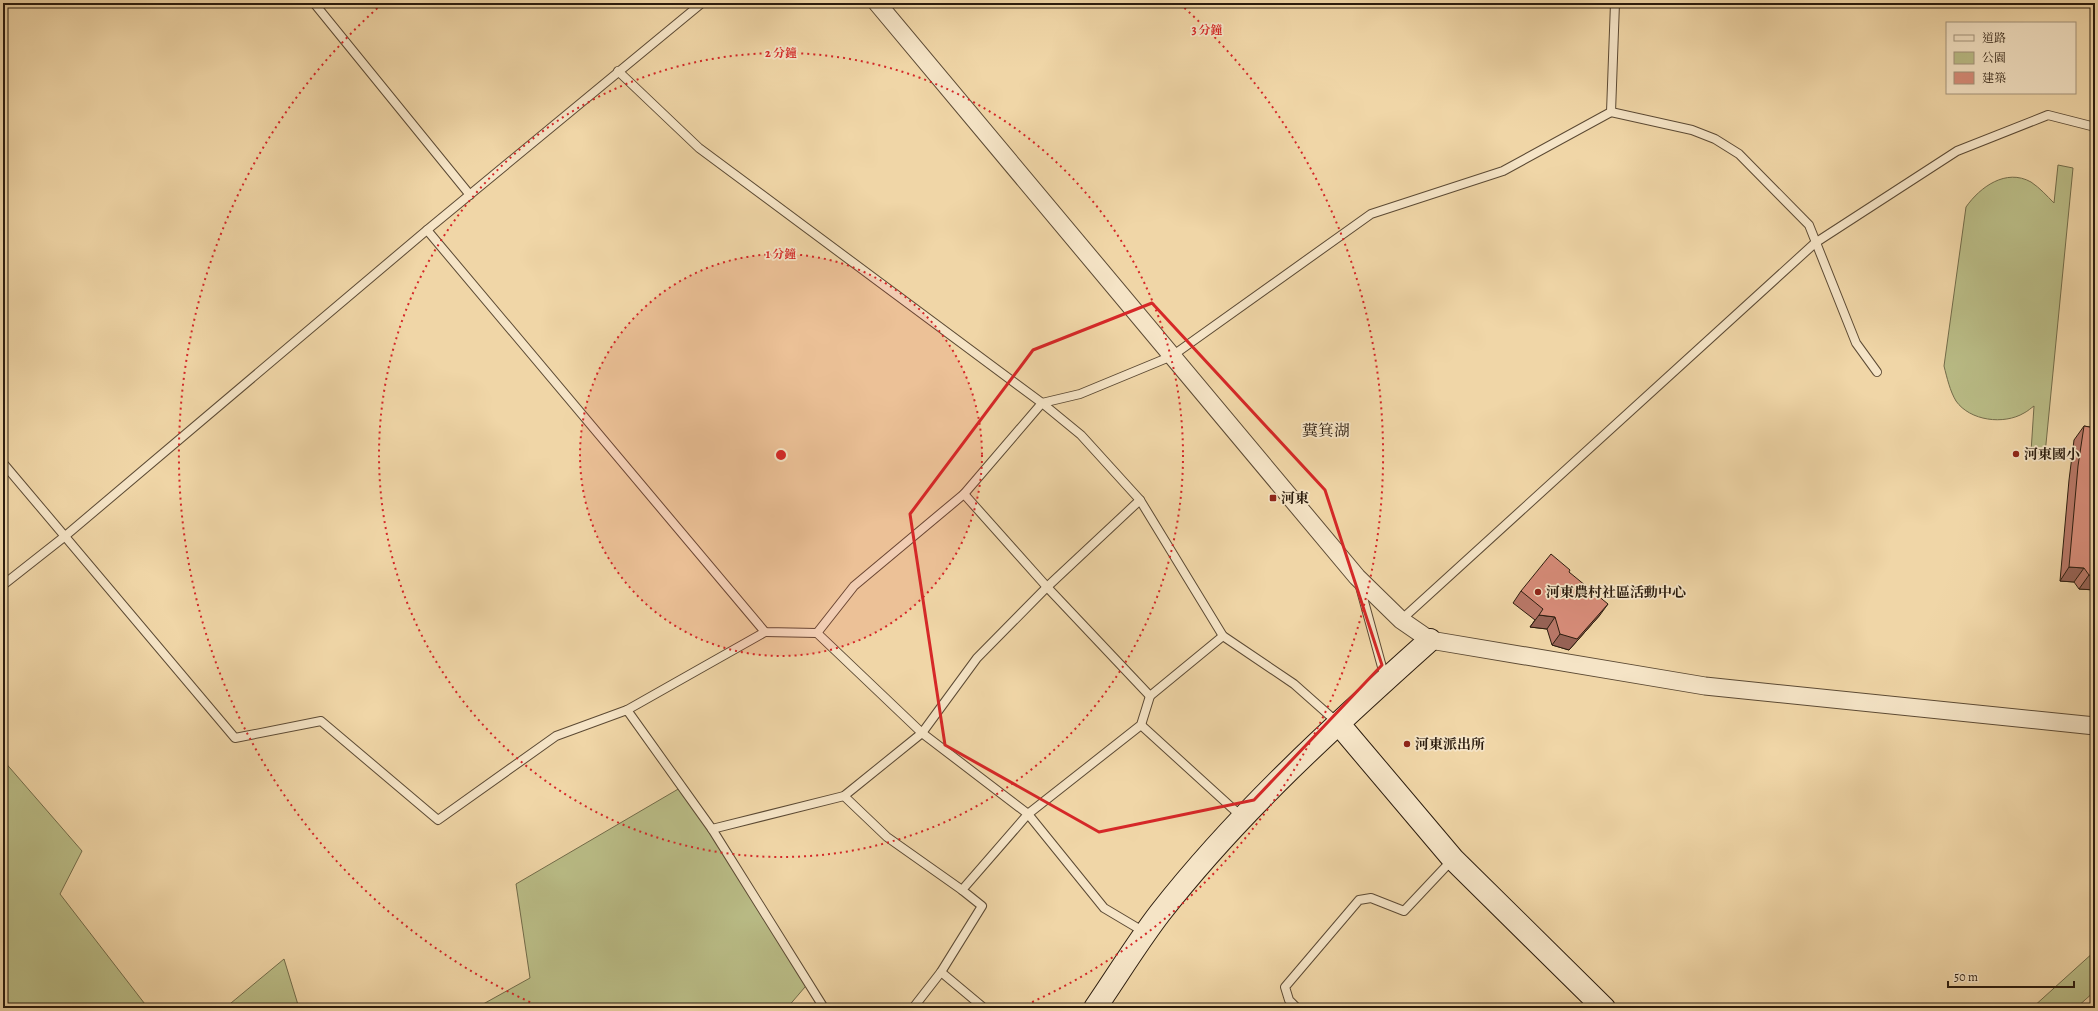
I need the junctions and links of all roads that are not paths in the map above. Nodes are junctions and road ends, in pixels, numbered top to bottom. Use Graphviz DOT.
graph roads {
  1 [pos="314,3"];
  2 [pos="702,3"];
  3 [pos="877,3"];
  4 [pos="1615,3"];
  5 [pos="618,71"];
  6 [pos="1611,112"];
  7 [pos="2095,127"];
  8 [pos="470,195"];
  9 [pos="427,230"];
  10 [pos="1815,243"];
  11 [pos="1172,356"];
  12 [pos="1877,372"];
  13 [pos="1042,403"];
  14 [pos="3,464"];
  15 [pos="964,494"];
  16 [pos="1140,500"];
  17 [pos="64,537"];
  18 [pos="1357,577"];
  19 [pos="3,585"];
  20 [pos="1047,587"];
  21 [pos="1401,620"];
  22 [pos="765,632"];
  23 [pos="818,632"];
  24 [pos="1223,636"];
  25 [pos="1430,640"];
  26 [pos="1385,680"];
  27 [pos="1150,696"];
  28 [pos="627,710"];
  29 [pos="1338,723"];
  30 [pos="1141,725"];
  31 [pos="2095,726"];
  32 [pos="922,733"];
  33 [pos="844,796"];
  34 [pos="1028,814"];
  35 [pos="1242,817"];
  36 [pos="712,829"];
  37 [pos="1453,860"];
  38 [pos="962,890"];
  39 [pos="1146,933"];
  40 [pos="941,972"];
  41 [pos="824,1008"];
  42 [pos="913,1008"];
  43 [pos="984,1008"];
  44 [pos="1095,1008"];
  45 [pos="1297,1008"];
  46 [pos="1604,1008"];
  1 -- 8 [label="lane"];
  2 -- 5 [label="lane"];
  3 -- 11 [label="street"];
  4 -- 6 [label="lane"];
  5 -- 8 [label="lane"];
  5 -- 13 [label="lane"];
  6 -- 10 [label="lane"];
  6 -- 11 [label="lane"];
  7 -- 10 [label="lane"];
  8 -- 9 [label="lane"];
  9 -- 17 [label="lane"];
  9 -- 22 [label="lane"];
  10 -- 12 [label="lane"];
  10 -- 21 [label="lane"];
  11 -- 13 [label="lane"];
  11 -- 18 [label="street"];
  13 -- 15 [label="lane"];
  13 -- 16 [label="lane"];
  14 -- 17 [label="lane"];
  15 -- 20 [label="lane"];
  15 -- 23 [label="lane"];
  16 -- 20 [label="lane"];
  16 -- 24 [label="lane"];
  17 -- 19 [label="lane"];
  17 -- 28 [label="lane"];
  18 -- 21 [label="street"];
  18 -- 26 [label="lane"];
  20 -- 27 [label="lane"];
  20 -- 32 [label="lane"];
  21 -- 25 [label="street"];
  22 -- 23 [label="lane"];
  22 -- 28 [label="lane"];
  23 -- 32 [label="lane"];
  24 -- 27 [label="lane"];
  24 -- 29 [label="lane"];
  25 -- 26 [label="street"];
  25 -- 31 [label="street"];
  26 -- 29 [label="street"];
  27 -- 30 [label="lane"];
  28 -- 36 [label="lane"];
  29 -- 35 [label="street"];
  29 -- 37 [label="street"];
  30 -- 34 [label="lane"];
  30 -- 35 [label="lane"];
  32 -- 33 [label="lane"];
  32 -- 34 [label="lane"];
  33 -- 36 [label="lane"];
  33 -- 38 [label="lane"];
  34 -- 38 [label="lane"];
  34 -- 39 [label="lane"];
  35 -- 39 [label="street"];
  36 -- 41 [label="lane"];
  37 -- 45 [label="lane"];
  37 -- 46 [label="street"];
  38 -- 40 [label="lane"];
  39 -- 44 [label="street"];
  40 -- 42 [label="lane"];
  40 -- 43 [label="lane"];
}
